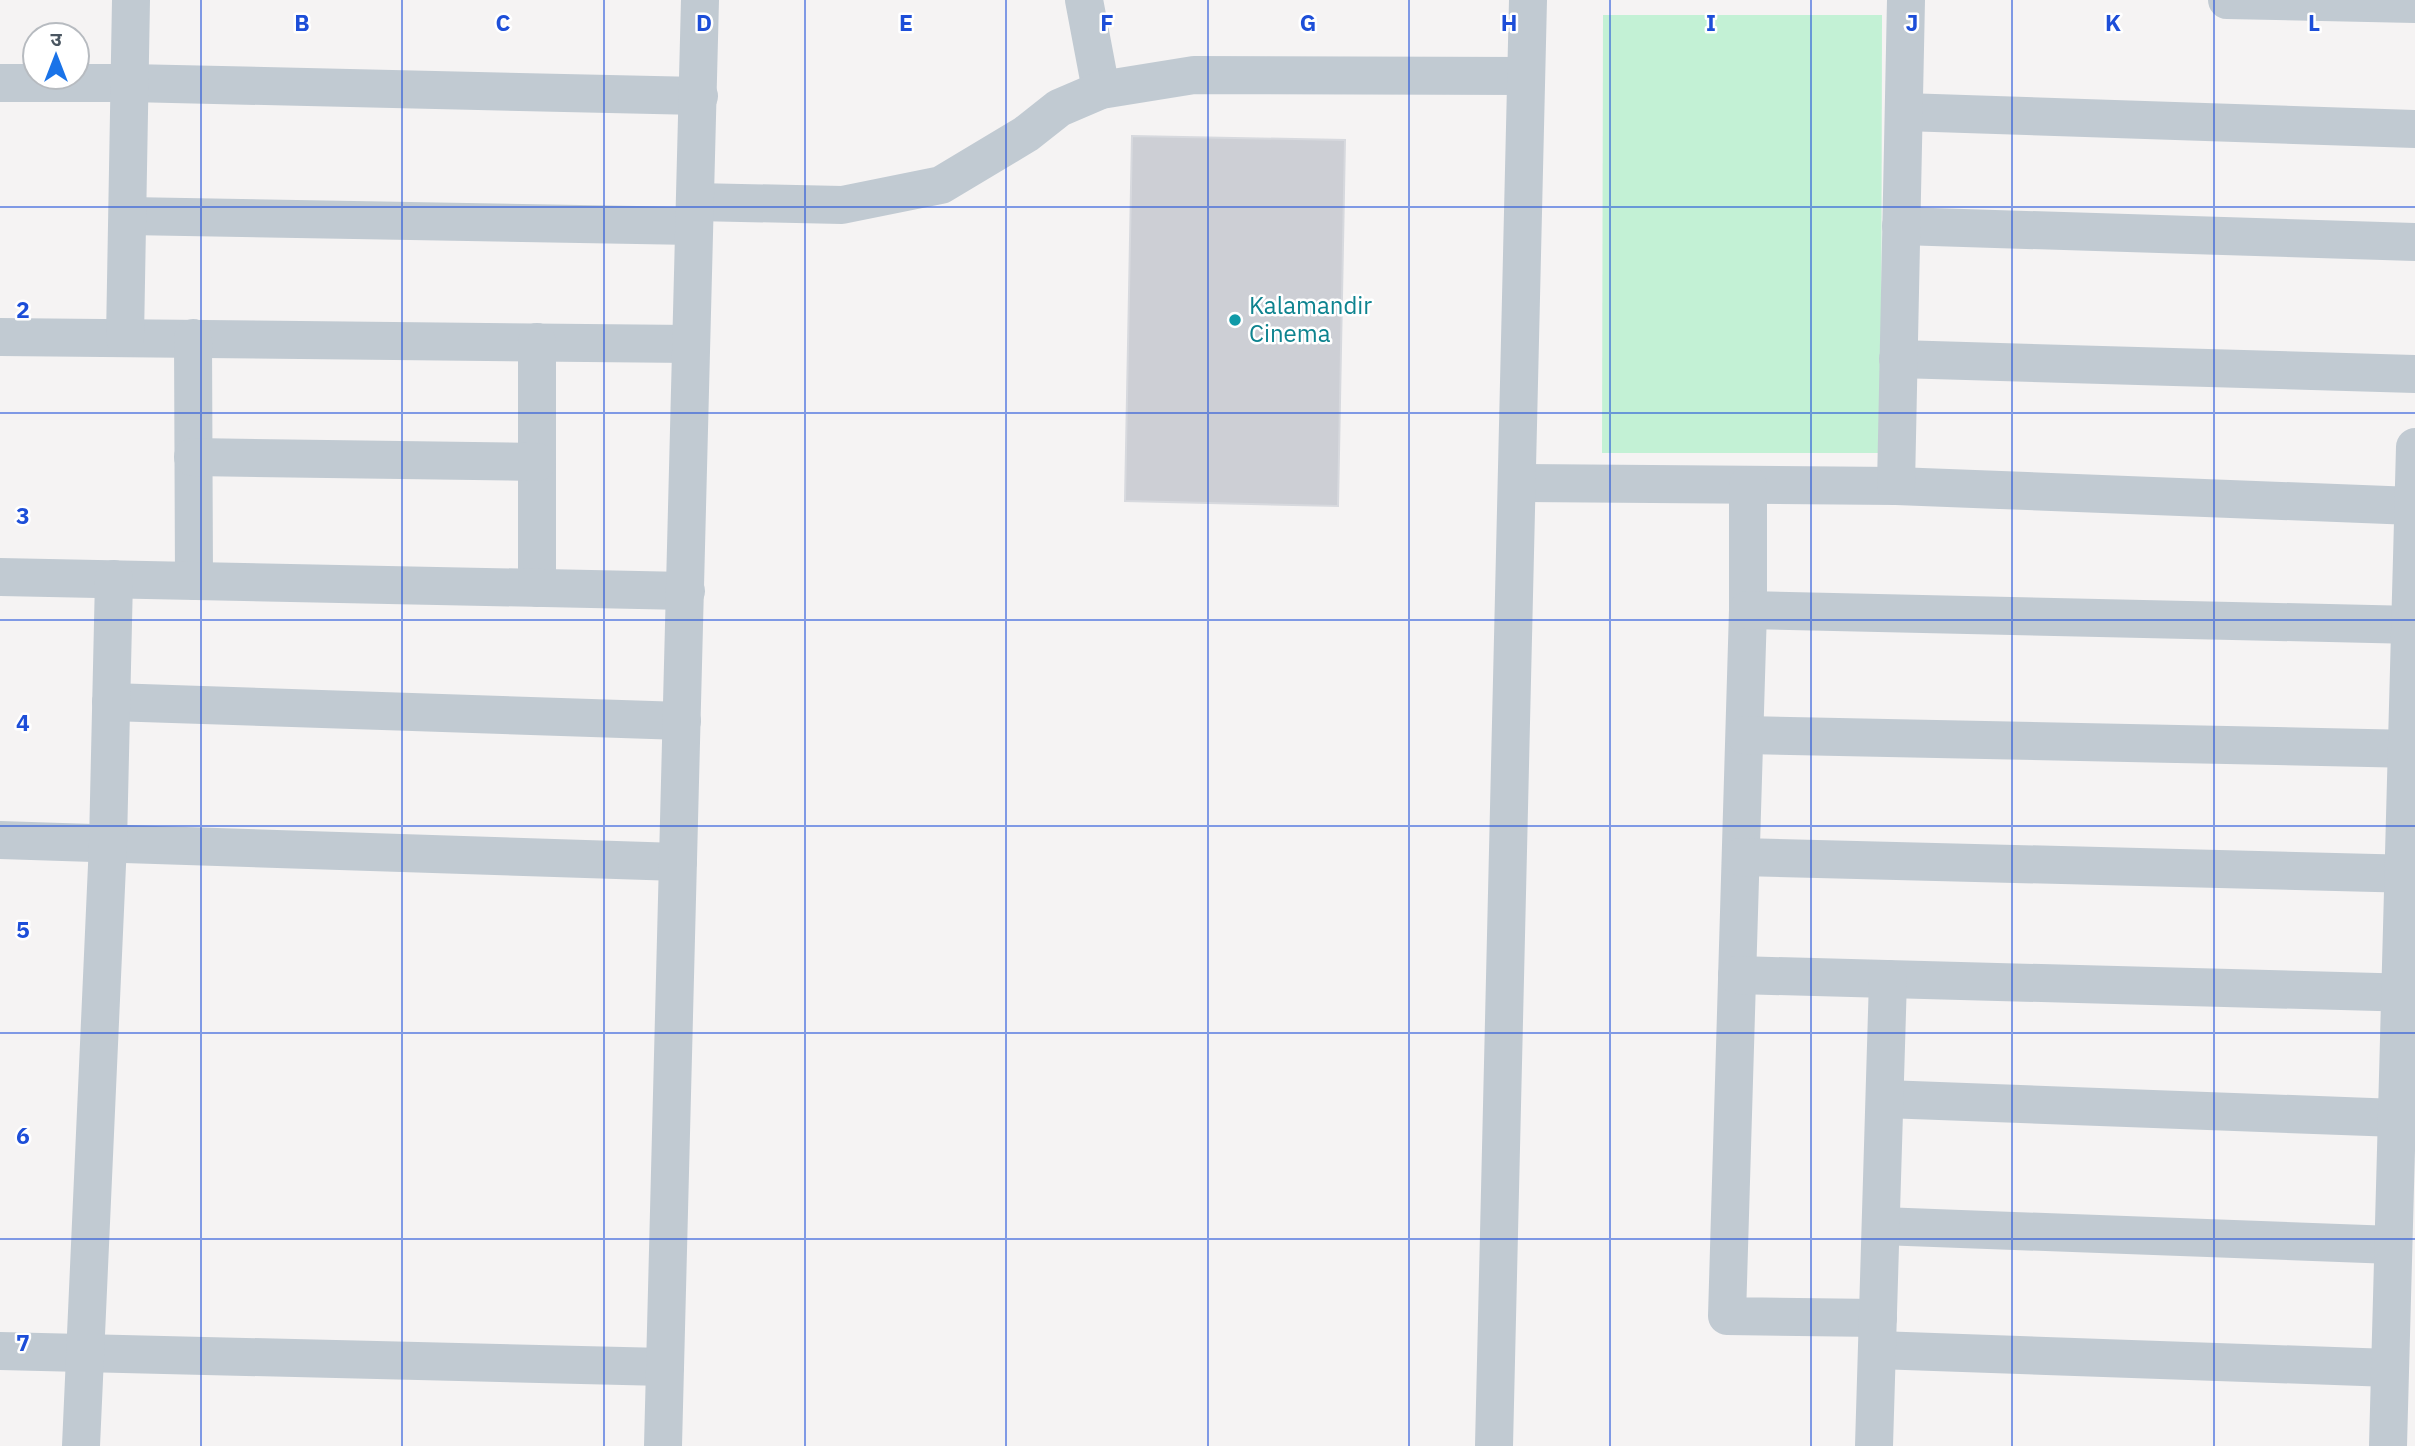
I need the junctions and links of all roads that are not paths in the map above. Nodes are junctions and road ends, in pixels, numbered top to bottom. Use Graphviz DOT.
graph roads {
  1 [pos="131,0"];
  2 [pos="700,0"];
  3 [pos="1084,0"];
  4 [pos="1528,0"];
  5 [pos="1906,0"];
  6 [pos="2227,0"];
  7 [pos="2415,4"];
  8 [pos="1526,76"];
  9 [pos="0,83"];
  10 [pos="130,83"];
  11 [pos="1101,90"];
  12 [pos="699,96"];
  13 [pos="1904,112"];
  14 [pos="2415,129"];
  15 [pos="695,214"];
  16 [pos="128,216"];
  17 [pos="1901,226"];
  18 [pos="2415,242"];
  19 [pos="0,337"];
  20 [pos="125,338"];
  21 [pos="193,338"];
  22 [pos="537,342"];
  23 [pos="691,344"];
  24 [pos="1898,359"];
  25 [pos="2415,374"];
  26 [pos="2415,447"];
  27 [pos="194,457"];
  28 [pos="537,462"];
  29 [pos="1517,483"];
  30 [pos="1748,485"];
  31 [pos="1896,486"];
  32 [pos="2413,506"];
  33 [pos="0,577"];
  34 [pos="114,579"];
  35 [pos="194,581"];
  36 [pos="537,588"];
  37 [pos="686,591"];
  38 [pos="1748,610"];
  39 [pos="2413,625"];
  40 [pos="111,702"];
  41 [pos="682,721"];
  42 [pos="1745,735"];
  43 [pos="2411,749"];
  44 [pos="0,840"];
  45 [pos="108,844"];
  46 [pos="1741,857"];
  47 [pos="678,862"];
  48 [pos="2409,874"];
  49 [pos="1737,975"];
  50 [pos="1888,979"];
  51 [pos="2408,993"];
  52 [pos="1885,1099"];
  53 [pos="2397,1118"];
  54 [pos="1881,1226"];
  55 [pos="2393,1245"];
  56 [pos="1877,1334"];
  57 [pos="2398,1346"];
  58 [pos="0,1351"];
  59 [pos="85,1353"];
  60 [pos="665,1367"];
  61 [pos="81,1446"];
  62 [pos="663,1446"];
  63 [pos="1494,1446"];
  64 [pos="1874,1446"];
  65 [pos="2388,1446"];
  1 -- 10 [label="street"];
  2 -- 12 [label="street"];
  3 -- 11 [label="street"];
  4 -- 8 [label="street"];
  5 -- 13 [label="street"];
  6 -- 7 [label="street"];
  8 -- 11 [label="street"];
  8 -- 29 [label="street"];
  9 -- 10 [label="street"];
  10 -- 12 [label="street"];
  10 -- 16 [label="street"];
  11 -- 15 [label="street"];
  12 -- 15 [label="street"];
  13 -- 14 [label="street"];
  13 -- 17 [label="street"];
  15 -- 16 [label="street"];
  15 -- 23 [label="street"];
  16 -- 20 [label="street"];
  17 -- 18 [label="street"];
  17 -- 24 [label="street"];
  19 -- 20 [label="street"];
  20 -- 21 [label="street"];
  21 -- 22 [label="street"];
  21 -- 27 [label="street"];
  22 -- 23 [label="street"];
  22 -- 28 [label="street"];
  23 -- 37 [label="street"];
  24 -- 25 [label="street"];
  24 -- 31 [label="street"];
  26 -- 32 [label="street"];
  27 -- 28 [label="street"];
  27 -- 35 [label="street"];
  28 -- 36 [label="street"];
  29 -- 30 [label="street"];
  29 -- 63 [label="street"];
  30 -- 31 [label="street"];
  30 -- 38 [label="street"];
  31 -- 32 [label="street"];
  32 -- 39 [label="street"];
  33 -- 34 [label="street"];
  34 -- 35 [label="street"];
  34 -- 40 [label="street"];
  35 -- 36 [label="street"];
  36 -- 37 [label="street"];
  37 -- 41 [label="street"];
  38 -- 39 [label="street"];
  38 -- 42 [label="street"];
  39 -- 43 [label="street"];
  40 -- 41 [label="street"];
  40 -- 45 [label="street"];
  41 -- 47 [label="street"];
  42 -- 43 [label="street"];
  42 -- 46 [label="street"];
  43 -- 48 [label="street"];
  44 -- 45 [label="street"];
  45 -- 47 [label="street"];
  45 -- 59 [label="street"];
  46 -- 48 [label="street"];
  46 -- 49 [label="street"];
  47 -- 60 [label="street"];
  48 -- 51 [label="street"];
  49 -- 50 [label="street"];
  49 -- 56 [label="street"];
  50 -- 51 [label="street"];
  50 -- 52 [label="street"];
  51 -- 53 [label="street"];
  52 -- 53 [label="street"];
  52 -- 54 [label="street"];
  53 -- 55 [label="street"];
  54 -- 55 [label="street"];
  54 -- 56 [label="street"];
  55 -- 57 [label="street"];
  56 -- 57 [label="street"];
  56 -- 64 [label="street"];
  57 -- 65 [label="street"];
  58 -- 59 [label="street"];
  59 -- 60 [label="street"];
  59 -- 61 [label="street"];
  60 -- 62 [label="street"];
}
